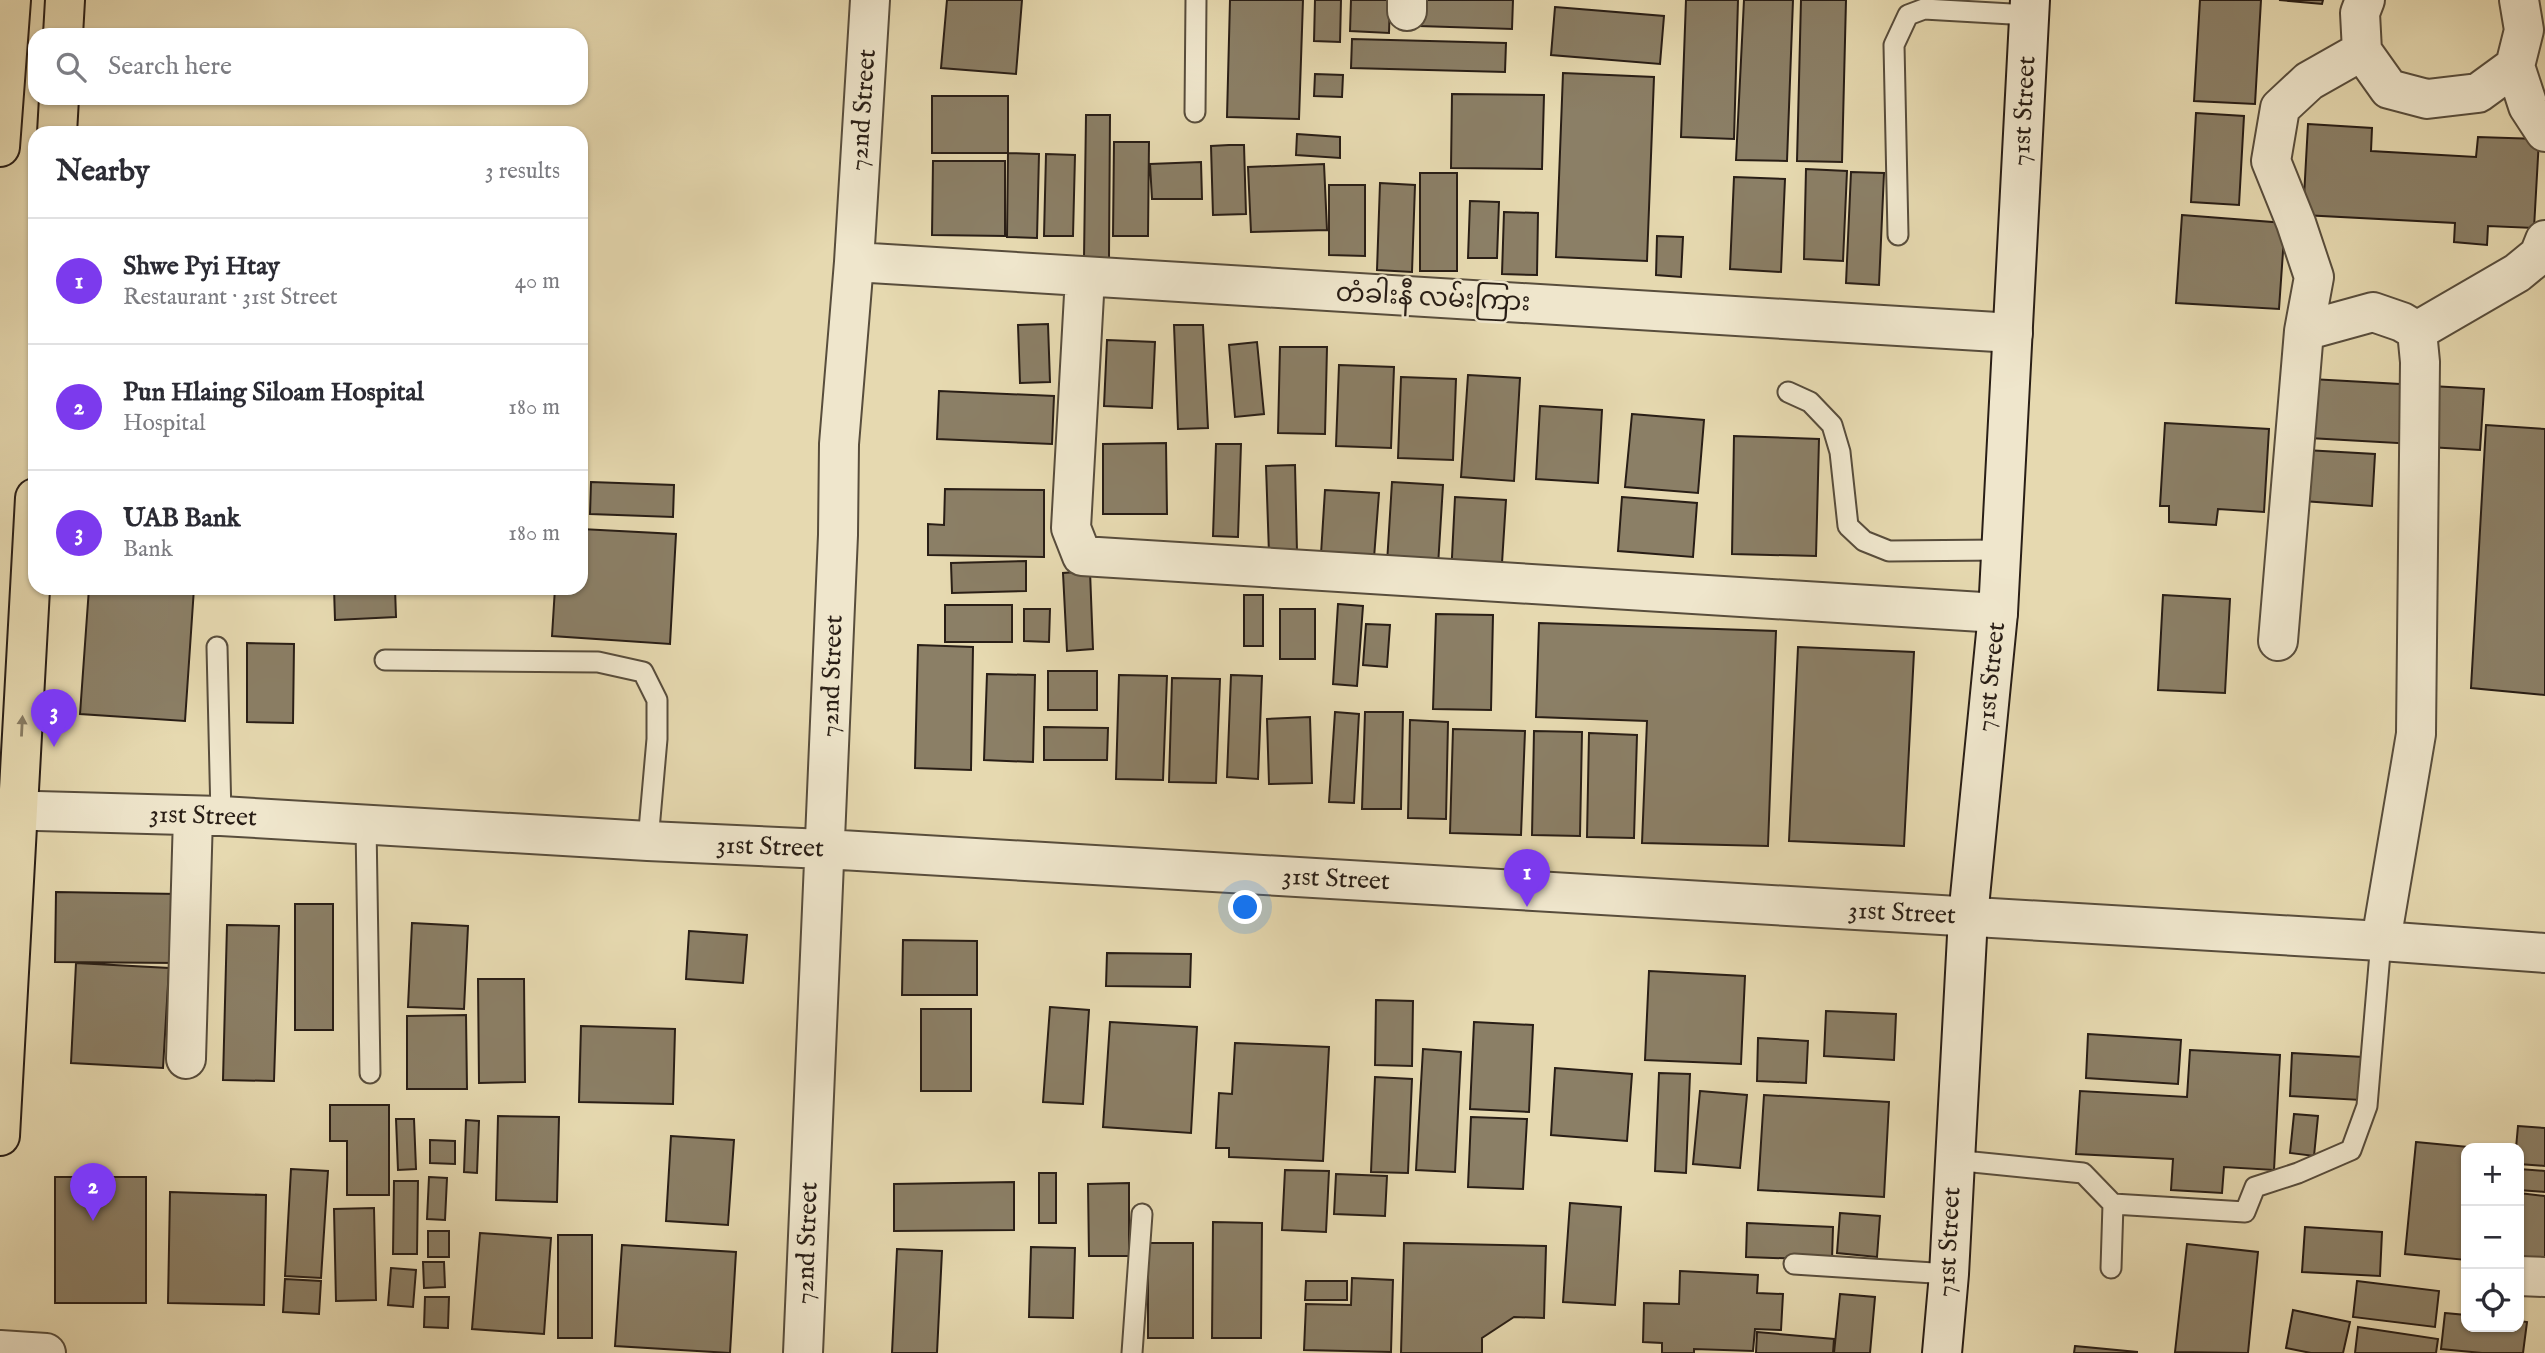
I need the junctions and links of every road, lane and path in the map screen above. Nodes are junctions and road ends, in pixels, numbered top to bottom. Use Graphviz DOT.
graph roads {
  1 [pos="11,0"];
  2 [pos="65,0"];
  3 [pos="870,0"];
  4 [pos="1196,0"];
  5 [pos="2365,0"];
  6 [pos="2528,6"];
  7 [pos="2030,7"];
  8 [pos="63,28"];
  9 [pos="2362,51"];
  10 [pos="2515,66"];
  11 [pos="59,105"];
  12 [pos="1195,112"];
  13 [pos="57,126"];
  14 [pos="2545,132"];
  15 [pos="0,148"];
  16 [pos="1898,235"];
  17 [pos="2545,240"];
  18 [pos="854,262"];
  19 [pos="1085,277"];
  20 [pos="2304,331"];
  21 [pos="2417,331"];
  22 [pos="2013,333"];
  23 [pos="1788,392"];
  24 [pos="2000,550"];
  25 [pos="28,582"];
  26 [pos="1998,613"];
  27 [pos="2278,641"];
  28 [pos="217,647"];
  29 [pos="385,660"];
  30 [pos="9,809"];
  31 [pos="207,816"];
  32 [pos="366,825"];
  33 [pos="648,841"];
  34 [pos="824,849"];
  35 [pos="1968,916"];
  36 [pos="2381,941"];
  37 [pos="2545,953"];
  38 [pos="186,1059"];
  39 [pos="370,1073"];
  40 [pos="0,1136"];
  41 [pos="1954,1160"];
  42 [pos="2113,1204"];
  43 [pos="1142,1214"];
  44 [pos="1794,1264"];
  45 [pos="2111,1268"];
  46 [pos="1949,1274"];
  47 [pos="2524,1276"];
  48 [pos="2545,1277"];
  49 [pos="0,1350"];
  50 [pos="46,1353"];
  51 [pos="803,1353"];
  52 [pos="1132,1353"];
  53 [pos="1942,1353"];
  1 -- 15 [label="main road"];
  2 -- 8 [label="main road"];
  3 -- 18 [label="street, 72nd Street"];
  4 -- 12 [label="lane"];
  5 -- 9 [label="street"];
  6 -- 10 [label="street"];
  7 -- 16 [label="lane"];
  7 -- 22 [label="street, 71st Street"];
  9 -- 10 [label="street"];
  9 -- 20 [label="street"];
  10 -- 14 [label="street"];
  11 -- 13 [label="main road"];
  17 -- 21 [label="street"];
  18 -- 19 [label="street, တံခါးနီ လမ်းကြား"];
  18 -- 34 [label="street, 72nd Street"];
  19 -- 22 [label="street, တံခါးနီ လမ်းကြား"];
  19 -- 26 [label="street"];
  20 -- 21 [label="street"];
  20 -- 27 [label="street"];
  21 -- 36 [label="street"];
  22 -- 24 [label="street, 71st Street"];
  23 -- 24 [label="lane"];
  24 -- 26 [label="street, 71st Street"];
  30 -- 25 [label="main road, one-way"];
  26 -- 35 [label="street, 71st Street"];
  28 -- 31 [label="lane"];
  29 -- 33 [label="lane"];
  30 -- 31 [label="street, 31st Street"];
  30 -- 40 [label="main road"];
  31 -- 32 [label="street, 31st Street"];
  31 -- 38 [label="street"];
  32 -- 33 [label="street, 31st Street"];
  32 -- 39 [label="lane"];
  33 -- 34 [label="street, 31st Street"];
  34 -- 35 [label="street, 31st Street"];
  34 -- 51 [label="street, 72nd Street"];
  35 -- 36 [label="street, 31st Street"];
  35 -- 41 [label="street, 71st Street"];
  36 -- 37 [label="street, 31st Street"];
  36 -- 42 [label="lane"];
  41 -- 42 [label="lane"];
  41 -- 46 [label="street, 71st Street"];
  42 -- 45 [label="lane"];
  43 -- 52 [label="lane"];
  44 -- 46 [label="lane"];
  46 -- 53 [label="street, 71st Street"];
  47 -- 48 [label="street"];
  49 -- 50 [label="street"];
}
